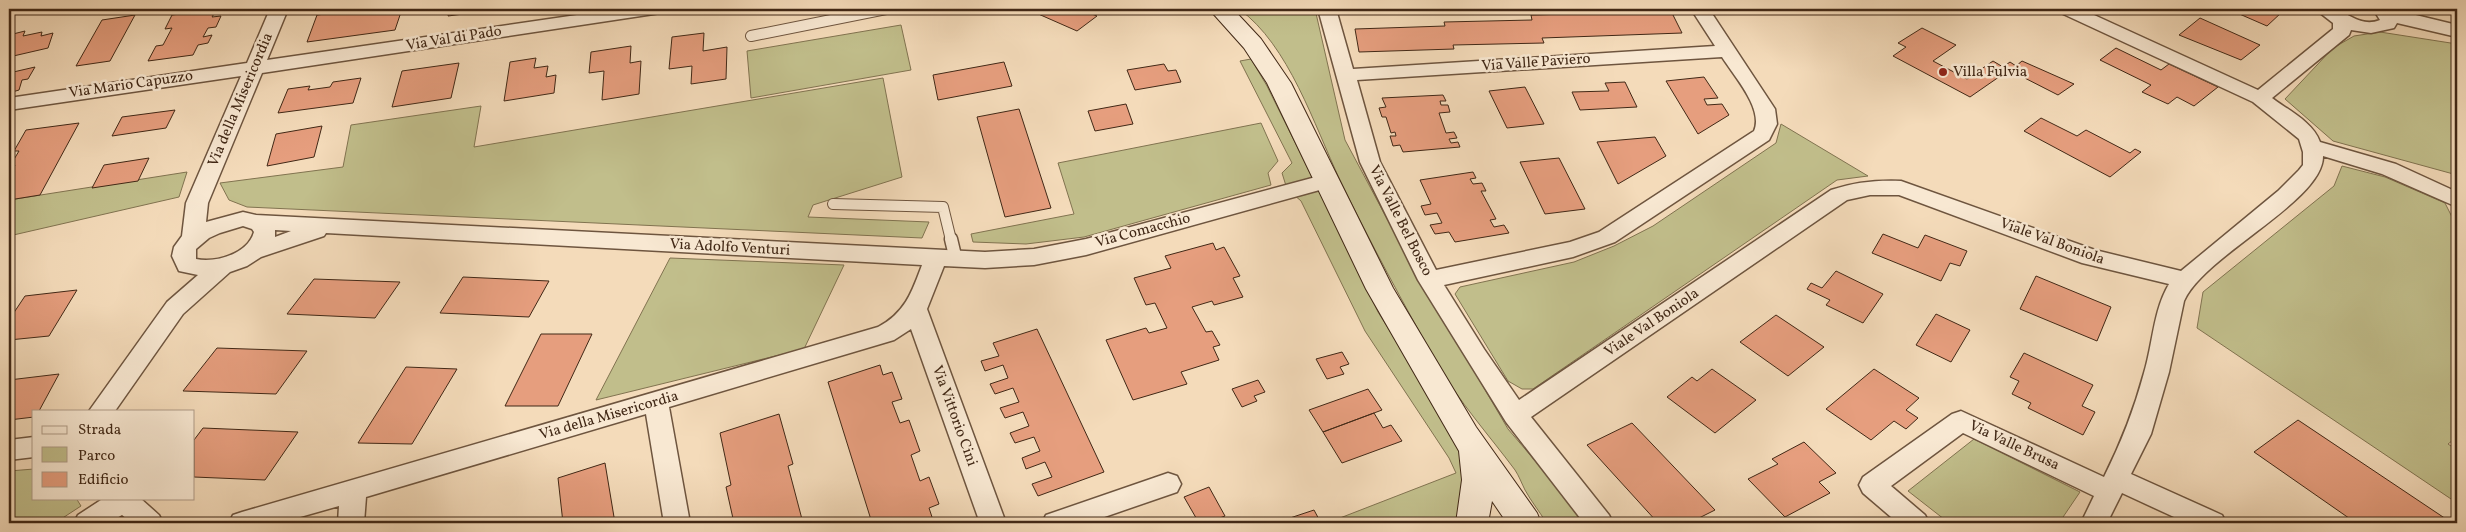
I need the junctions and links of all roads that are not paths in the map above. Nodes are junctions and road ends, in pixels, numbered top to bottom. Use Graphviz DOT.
graph roads {
  1 [pos="279,9"];
  2 [pos="654,9"];
  3 [pos="886,9"];
  4 [pos="1220,9"];
  5 [pos="1327,9"];
  6 [pos="1700,9"];
  7 [pos="2067,9"];
  8 [pos="2324,9"];
  9 [pos="2384,12"];
  10 [pos="2342,21"];
  11 [pos="2457,31"];
  12 [pos="751,36"];
  13 [pos="1728,51"];
  14 [pos="254,69"];
  15 [pos="1345,75"];
  16 [pos="2260,98"];
  17 [pos="9,104"];
  18 [pos="2311,146"];
  19 [pos="1327,181"];
  20 [pos="202,192"];
  21 [pos="2457,200"];
  22 [pos="833,204"];
  23 [pos="231,220"];
  24 [pos="258,222"];
  25 [pos="339,226"];
  26 [pos="193,239"];
  27 [pos="254,251"];
  28 [pos="945,260"];
  29 [pos="185,262"];
  30 [pos="222,267"];
  31 [pos="1429,280"];
  32 [pos="2184,280"];
  33 [pos="175,308"];
  34 [pos="915,310"];
  35 [pos="656,402"];
  36 [pos="101,410"];
  37 [pos="1515,415"];
  38 [pos="1465,436"];
  39 [pos="32,447"];
  40 [pos="9,450"];
  41 [pos="1168,484"];
  42 [pos="2114,485"];
  43 [pos="353,491"];
  44 [pos="121,500"];
  45 [pos="123,500"];
  46 [pos="87,523"];
  47 [pos="150,523"];
  48 [pos="242,523"];
  49 [pos="352,523"];
  50 [pos="677,523"];
  51 [pos="993,523"];
  52 [pos="1055,523"];
  53 [pos="1472,523"];
  54 [pos="1525,523"];
  55 [pos="1600,523"];
  56 [pos="1916,523"];
  57 [pos="2094,523"];
  58 [pos="2213,523"];
  1 -- 14 [label="street, Via della Misericordia"];
  2 -- 14 [label="street, Via Val di Pado"];
  3 -- 12 [label="lane"];
  4 -- 19 [label="main road"];
  5 -- 15 [label="street, Via Valle Bel Bosco"];
  6 -- 13 [label="street"];
  7 -- 16 [label="street"];
  8 -- 10 [label="street"];
  9 -- 10 [label="street"];
  9 -- 11 [label="street"];
  10 -- 16 [label="street"];
  13 -- 15 [label="street, Via Valle Paviero"];
  13 -- 31 [label="street"];
  14 -- 17 [label="street, Via Mario Capuzzo"];
  14 -- 20 [label="street, Via della Misericordia"];
  15 -- 31 [label="street, Via Valle Bel Bosco"];
  16 -- 18 [label="street"];
  18 -- 21 [label="street"];
  18 -- 32 [label="street"];
  19 -- 28 [label="street, Via Comacchio"];
  19 -- 38 [label="main road"];
  20 -- 23 [label="street"];
  20 -- 26 [label="street, Via della Misericordia"];
  22 -- 28 [label="lane"];
  23 -- 24 [label="street"];
  23 -- 26 [label="street"];
  24 -- 25 [label="street, Via Adolfo Venturi"];
  24 -- 27 [label="street"];
  25 -- 27 [label="street, Via Adolfo Venturi"];
  25 -- 28 [label="street, Via Adolfo Venturi"];
  26 -- 29 [label="street, Via della Misericordia"];
  27 -- 30 [label="street, Via della Misericordia"];
  28 -- 34 [label="street, Via della Misericordia"];
  29 -- 30 [label="street, Via della Misericordia"];
  29 -- 33 [label="street, Via della Misericordia"];
  30 -- 33 [label="street, Via della Misericordia"];
  31 -- 37 [label="street, Via Valle Bel Bosco"];
  32 -- 37 [label="street, Viale Val Boniola"];
  32 -- 42 [label="street"];
  33 -- 36 [label="street, Via della Misericordia"];
  34 -- 35 [label="street, Via della Misericordia"];
  34 -- 51 [label="street, Via Vittorio Cini"];
  35 -- 43 [label="street, Via della Misericordia"];
  35 -- 50 [label="street"];
  37 -- 55 [label="street"];
  38 -- 53 [label="main road"];
  38 -- 54 [label="main road"];
  39 -- 40 [label="street"];
  41 -- 52 [label="street"];
  42 -- 56 [label="street, Via Valle Brusa"];
  42 -- 57 [label="street"];
  42 -- 58 [label="street"];
  43 -- 48 [label="street, Via della Misericordia"];
  43 -- 49 [label="street"];
  44 -- 46 [label="street"];
  45 -- 47 [label="street"];
}
